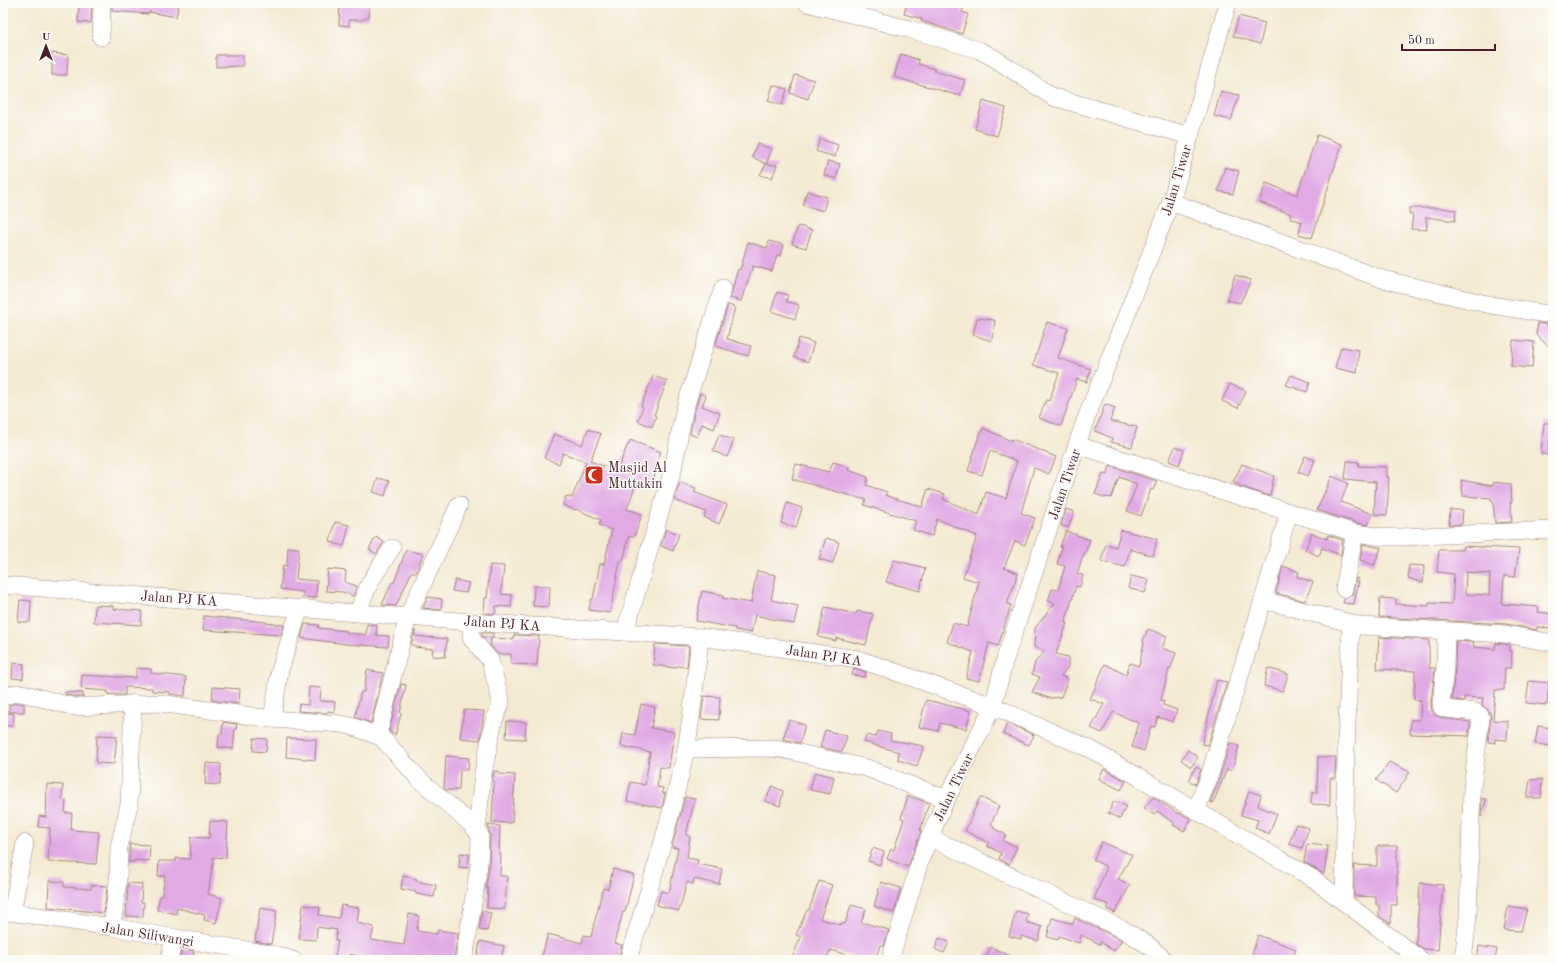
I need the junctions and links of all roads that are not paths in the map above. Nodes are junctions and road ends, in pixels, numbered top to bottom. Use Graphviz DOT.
graph roads {
  1 [pos="102,3"];
  2 [pos="807,3"];
  3 [pos="1228,3"];
  4 [pos="101,37"];
  5 [pos="1190,136"];
  6 [pos="1171,202"];
  7 [pos="722,288"];
  8 [pos="1553,314"];
  9 [pos="1077,445"];
  10 [pos="459,505"];
  11 [pos="1289,512"];
  12 [pos="1553,530"];
  13 [pos="1355,532"];
  14 [pos="392,548"];
  15 [pos="3,585"];
  16 [pos="1344,589"];
  17 [pos="1263,600"];
  18 [pos="300,608"];
  19 [pos="359,612"];
  20 [pos="408,616"];
  21 [pos="471,622"];
  22 [pos="1351,624"];
  23 [pos="1446,631"];
  24 [pos="625,632"];
  25 [pos="700,637"];
  26 [pos="1553,643"];
  27 [pos="3,696"];
  28 [pos="133,703"];
  29 [pos="993,706"];
  30 [pos="272,719"];
  31 [pos="378,735"];
  32 [pos="686,749"];
  33 [pos="946,799"];
  34 [pos="1196,810"];
  35 [pos="477,829"];
  36 [pos="929,837"];
  37 [pos="25,843"];
  38 [pos="1344,902"];
  39 [pos="8,912"];
  40 [pos="112,927"];
  41 [pos="174,938"];
  42 [pos="169,960"];
  43 [pos="293,960"];
  44 [pos="464,960"];
  45 [pos="628,960"];
  46 [pos="890,960"];
  47 [pos="1165,960"];
  48 [pos="1421,960"];
  49 [pos="1463,960"];
  1 -- 4 [label="street"];
  2 -- 5 [label="street"];
  3 -- 5 [label="street, Jalan Tiwar"];
  5 -- 6 [label="street, Jalan Tiwar"];
  6 -- 8 [label="street"];
  6 -- 9 [label="street, Jalan Tiwar"];
  7 -- 24 [label="street"];
  9 -- 11 [label="street"];
  9 -- 29 [label="street, Jalan Tiwar"];
  10 -- 20 [label="street"];
  11 -- 13 [label="street"];
  11 -- 17 [label="street"];
  12 -- 13 [label="street"];
  13 -- 16 [label="street"];
  14 -- 19 [label="street"];
  15 -- 18 [label="street, Jalan PJ KA"];
  17 -- 22 [label="street"];
  17 -- 34 [label="street"];
  18 -- 19 [label="street, Jalan PJ KA"];
  18 -- 30 [label="street"];
  19 -- 20 [label="street, Jalan PJ KA"];
  20 -- 21 [label="street, Jalan PJ KA"];
  20 -- 31 [label="street"];
  21 -- 24 [label="street, Jalan PJ KA"];
  21 -- 35 [label="street"];
  22 -- 23 [label="street"];
  22 -- 38 [label="street"];
  23 -- 26 [label="street"];
  23 -- 49 [label="street"];
  24 -- 25 [label="street, Jalan PJ KA"];
  25 -- 29 [label="street, Jalan PJ KA"];
  25 -- 32 [label="street"];
  27 -- 28 [label="street"];
  28 -- 30 [label="street"];
  28 -- 40 [label="street"];
  29 -- 33 [label="street, Jalan Tiwar"];
  29 -- 34 [label="street, Jalan PJ KA"];
  30 -- 31 [label="street"];
  31 -- 35 [label="street"];
  32 -- 33 [label="street"];
  32 -- 45 [label="street"];
  33 -- 36 [label="street, Jalan Tiwar"];
  34 -- 38 [label="street, Jalan PJ KA"];
  35 -- 44 [label="street"];
  36 -- 46 [label="street, Jalan Tiwar"];
  36 -- 47 [label="street"];
  37 -- 39 [label="street"];
  38 -- 48 [label="street, Jalan PJ KA"];
  39 -- 40 [label="street, Jalan Siliwangi"];
  40 -- 41 [label="street, Jalan Siliwangi"];
  41 -- 42 [label="street"];
  41 -- 43 [label="street, Jalan Siliwangi"];
}
